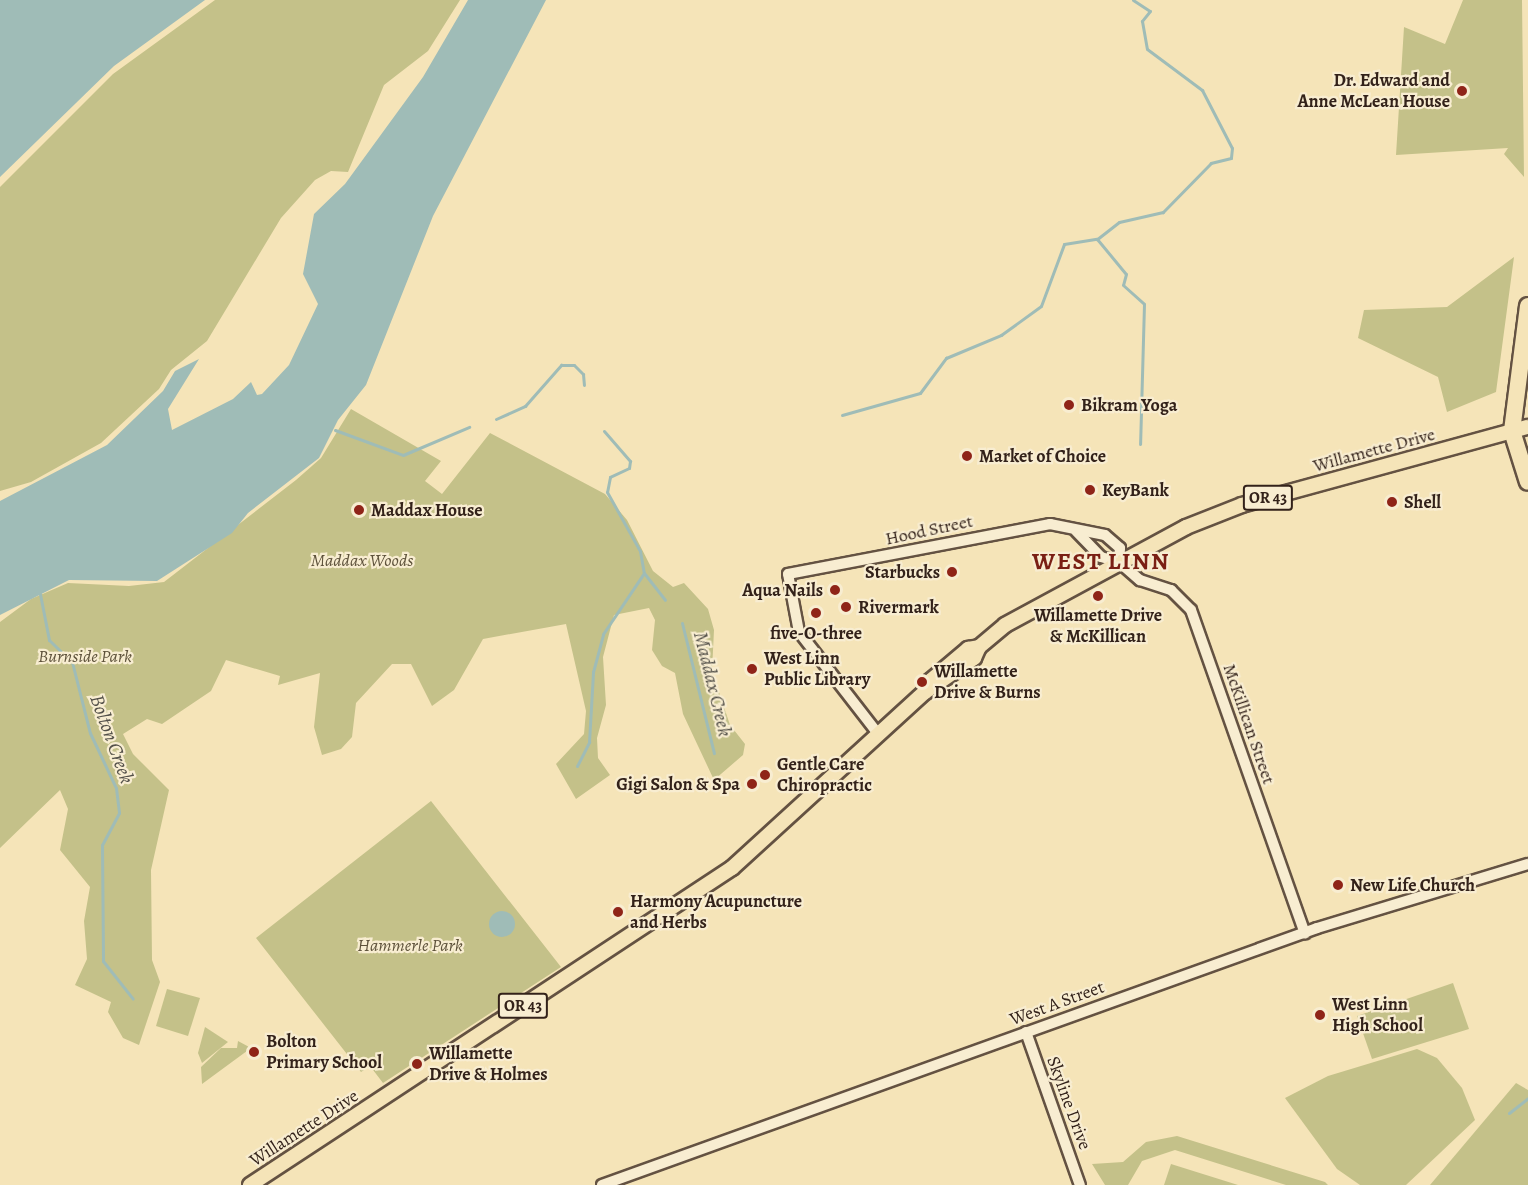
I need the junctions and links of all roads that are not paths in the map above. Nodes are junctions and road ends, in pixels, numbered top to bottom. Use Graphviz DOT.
graph roads {
  1 [pos="1528,306"];
  2 [pos="1520,429"];
  3 [pos="1528,482"];
  4 [pos="1076,531"];
  5 [pos="1119,562"];
  6 [pos="879,735"];
  7 [pos="1528,864"];
  8 [pos="1305,933"];
  9 [pos="1026,1032"];
  10 [pos="250,1185"];
  11 [pos="602,1185"];
  12 [pos="1080,1185"];
  1 -- 2 [label="highway"];
  2 -- 3 [label="highway"];
  2 -- 5 [label="main road, Willamette Drive / OR 43"];
  4 -- 5 [label="street"];
  4 -- 5 [label="street, Hood Street"];
  4 -- 6 [label="street, Hood Street"];
  5 -- 6 [label="main road, Willamette Drive / OR 43"];
  5 -- 8 [label="street, McKillican Street"];
  6 -- 10 [label="main road, Willamette Drive / OR 43"];
  7 -- 8 [label="street, West A Street"];
  8 -- 9 [label="street, West A Street"];
  9 -- 11 [label="street, West A Street"];
  9 -- 12 [label="street, Skyline Drive"];
}
